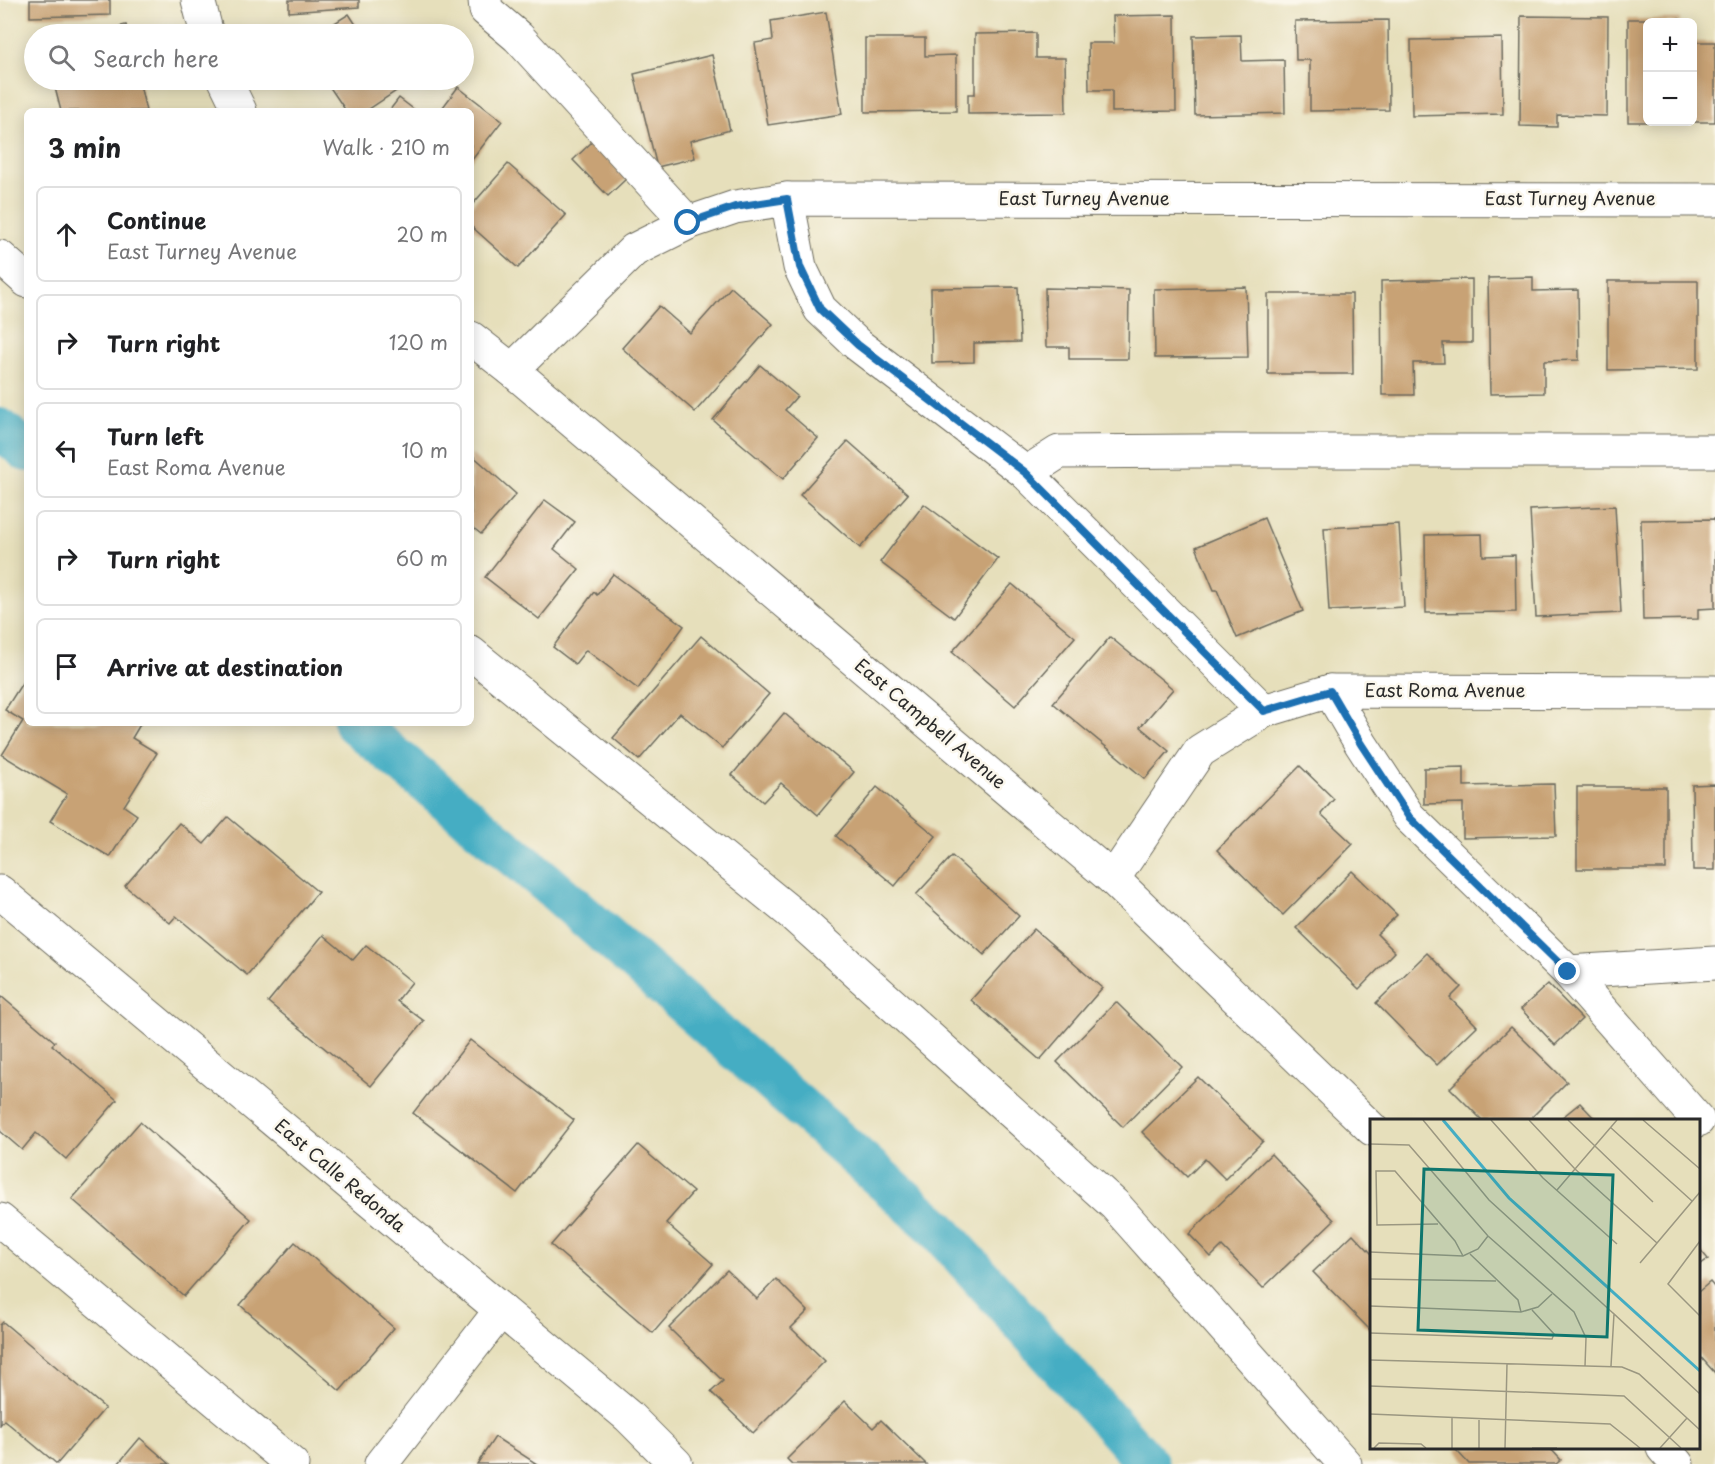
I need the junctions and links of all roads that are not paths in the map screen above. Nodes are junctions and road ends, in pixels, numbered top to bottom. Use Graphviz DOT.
graph roads {
  1 [pos="198,0"];
  2 [pos="485,0"];
  3 [pos="204,24"];
  4 [pos="230,90"];
  5 [pos="239,108"];
  6 [pos="787,199"];
  7 [pos="1715,200"];
  8 [pos="688,223"];
  9 [pos="0,257"];
  10 [pos="24,278"];
  11 [pos="474,340"];
  12 [pos="512,370"];
  13 [pos="1715,451"];
  14 [pos="1026,473"];
  15 [pos="474,655"];
  16 [pos="1330,691"];
  17 [pos="1715,692"];
  18 [pos="1264,711"];
  19 [pos="1113,879"];
  20 [pos="0,892"];
  21 [pos="1715,963"];
  22 [pos="1568,972"];
  23 [pos="1696,1119"];
  24 [pos="1700,1123"];
  25 [pos="1370,1129"];
  26 [pos="1715,1140"];
  27 [pos="0,1220"];
  28 [pos="501,1310"];
  29 [pos="1664,1449"];
  30 [pos="292,1464"];
  31 [pos="381,1464"];
  32 [pos="676,1464"];
  33 [pos="1345,1464"];
  34 [pos="1677,1464"];
  1 -- 3 [label="street"];
  2 -- 8 [label="street"];
  4 -- 5 [label="street"];
  6 -- 7 [label="street, East Turney Avenue"];
  6 -- 8 [label="street, East Turney Avenue"];
  6 -- 14 [label="street"];
  8 -- 12 [label="street, East Turney Avenue"];
  9 -- 10 [label="street"];
  11 -- 12 [label="street, East Campbell Avenue"];
  12 -- 19 [label="street, East Campbell Avenue"];
  13 -- 14 [label="street"];
  14 -- 18 [label="street"];
  15 -- 33 [label="street"];
  16 -- 17 [label="street, East Roma Avenue"];
  16 -- 18 [label="street, East Roma Avenue"];
  16 -- 22 [label="street"];
  18 -- 19 [label="street, East Roma Avenue"];
  19 -- 25 [label="street, East Campbell Avenue"];
  20 -- 28 [label="street, East Calle Redonda"];
  21 -- 22 [label="street"];
  22 -- 23 [label="street"];
  24 -- 26 [label="street"];
  27 -- 30 [label="street"];
  28 -- 31 [label="street"];
  28 -- 32 [label="street, East Calle Redonda"];
  29 -- 34 [label="street"];
}
